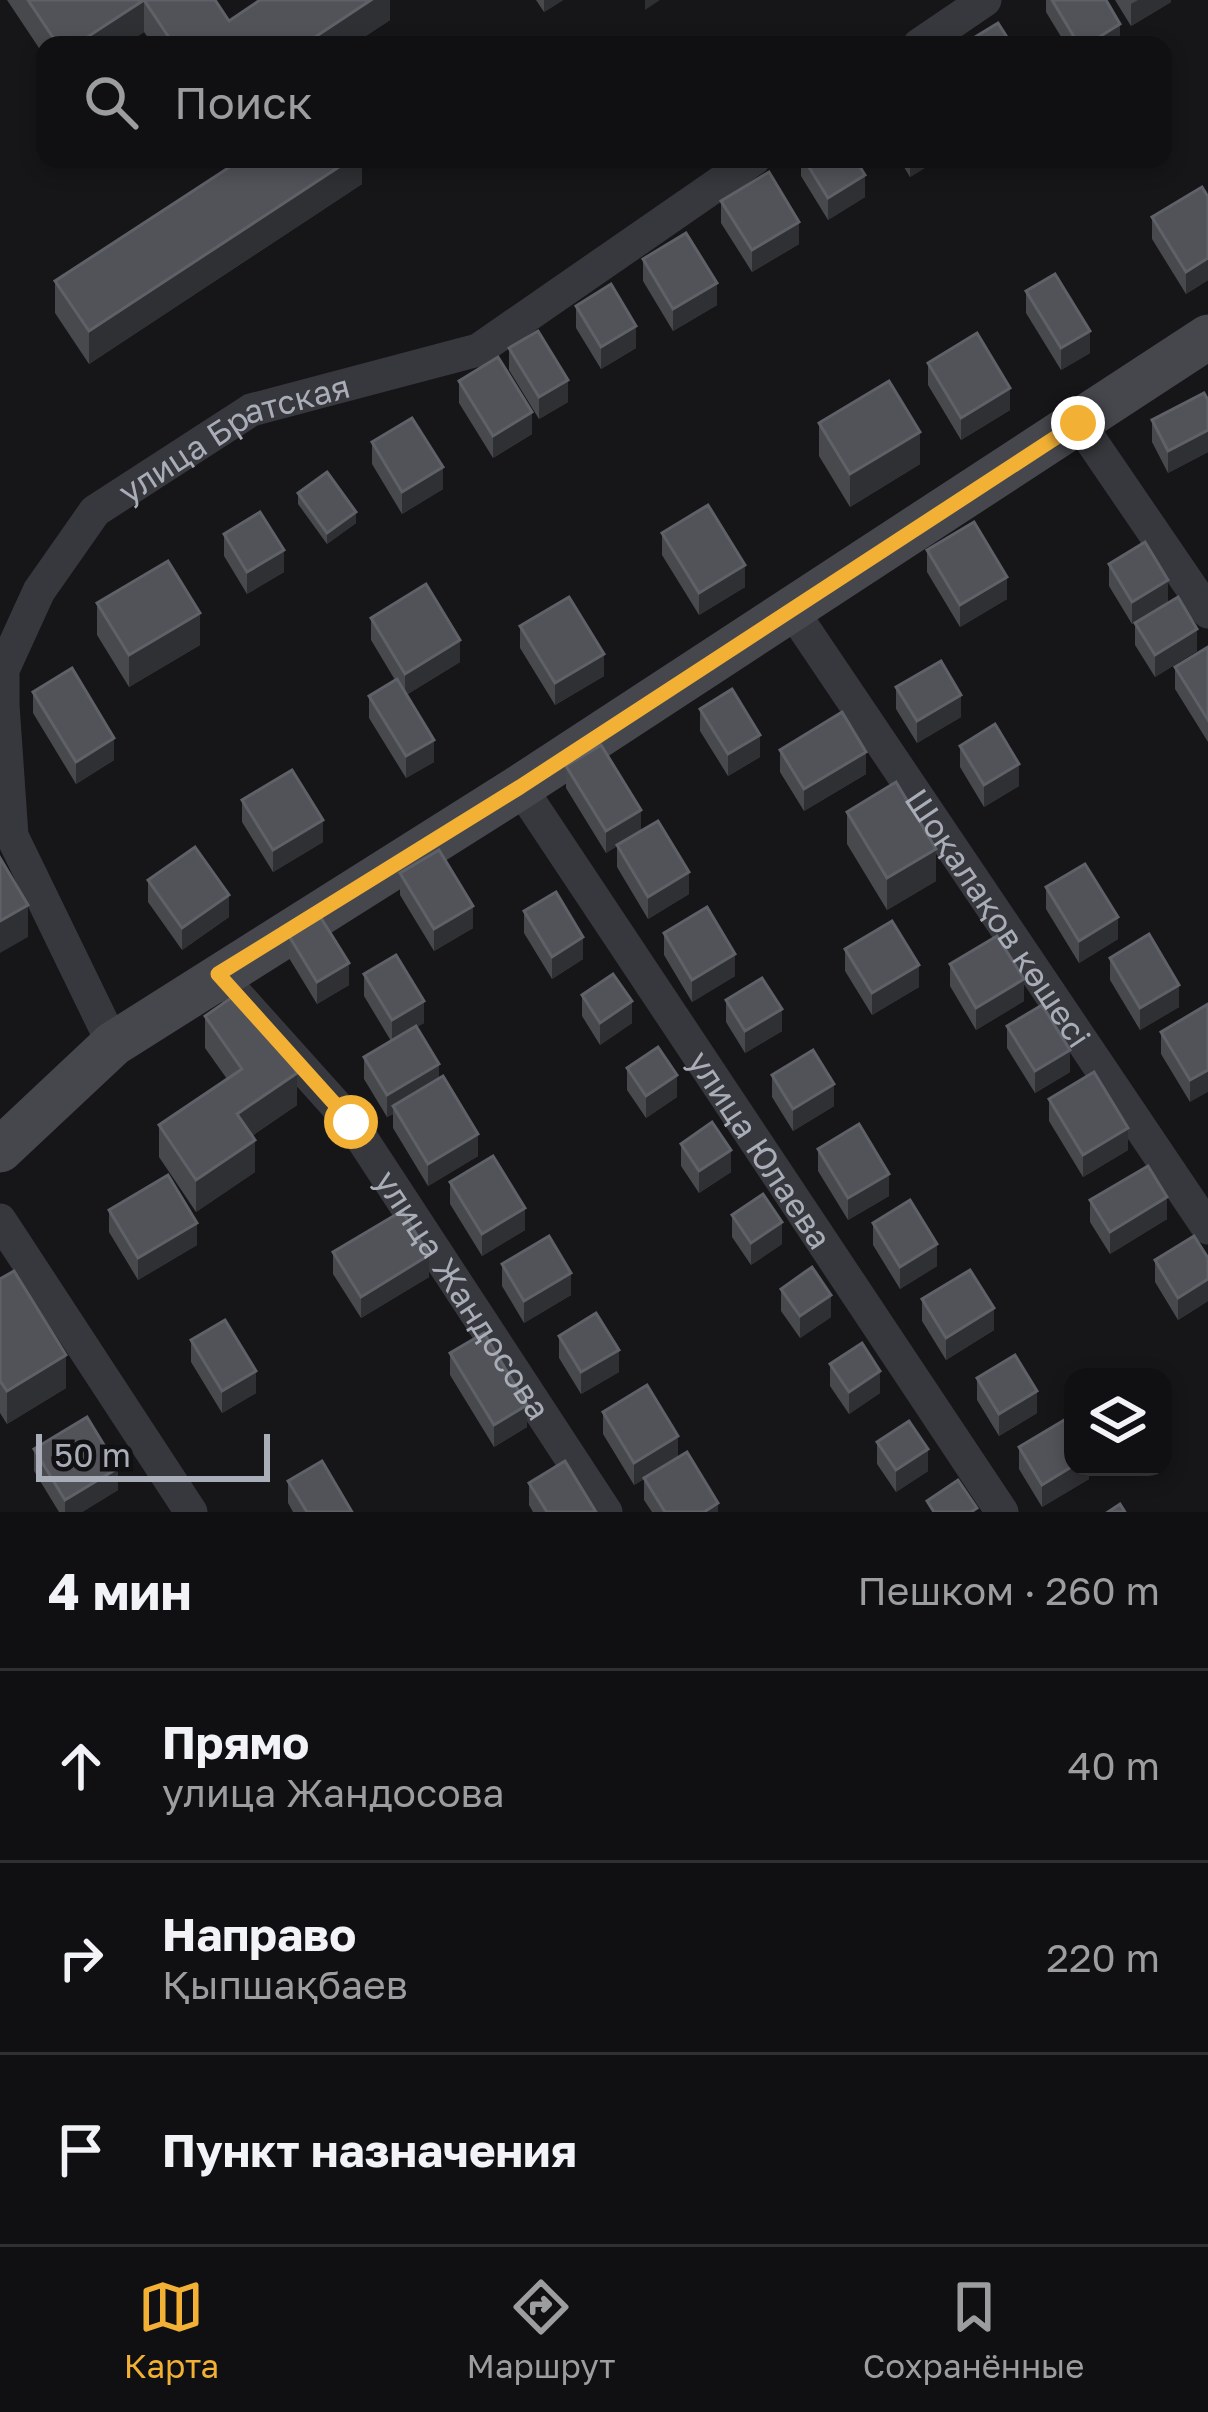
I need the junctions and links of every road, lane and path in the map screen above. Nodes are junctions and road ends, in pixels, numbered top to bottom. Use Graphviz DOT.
graph roads {
  1 [pos="985,0"];
  2 [pos="933,36"];
  3 [pos="741,168"];
  4 [pos="1208,337"];
  5 [pos="1078,423"];
  6 [pos="791,609"];
  7 [pos="1208,612"];
  8 [pos="520,787"];
  9 [pos="218,974"];
  10 [pos="113,1043"];
  11 [pos="0,1150"];
  12 [pos="0,1220"];
  13 [pos="1208,1228"];
  14 [pos="191,1512"];
  15 [pos="606,1512"];
  16 [pos="1002,1512"];
  1 -- 2 [label="street"];
  3 -- 10 [label="street, улица Братская"];
  4 -- 5 [label="street"];
  5 -- 6 [label="street"];
  5 -- 7 [label="street"];
  6 -- 8 [label="street"];
  6 -- 13 [label="street, Шоқалақов көшесі"];
  8 -- 9 [label="street"];
  8 -- 16 [label="street, улица Юлаева"];
  9 -- 10 [label="street"];
  9 -- 15 [label="street, улица Жандосова"];
  10 -- 11 [label="street"];
  12 -- 14 [label="street"];
}
